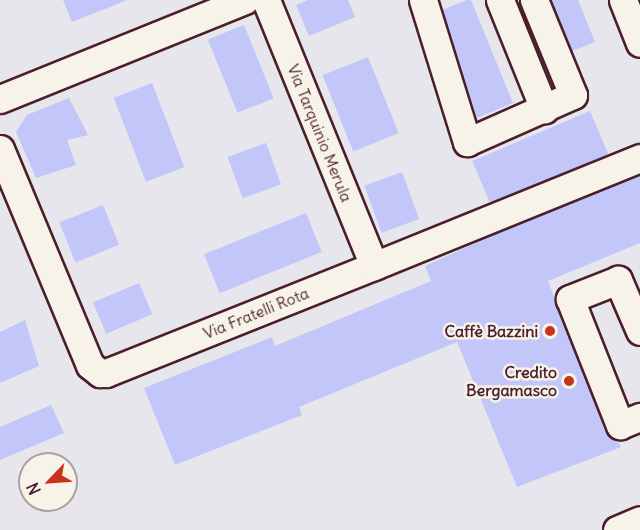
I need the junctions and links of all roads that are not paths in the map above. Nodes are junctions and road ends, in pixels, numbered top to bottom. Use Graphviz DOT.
graph roads {
  1 [pos="245,0"];
  2 [pos="266,0"];
  3 [pos="423,0"];
  4 [pos="500,0"];
  5 [pos="534,0"];
  6 [pos="623,0"];
  7 [pos="202,8"];
  8 [pos="640,43"];
  9 [pos="0,99"];
  10 [pos="544,109"];
  11 [pos="0,149"];
  12 [pos="640,158"];
  13 [pos="374,266"];
  14 [pos="640,331"];
  15 [pos="640,417"];
  16 [pos="640,520"];
  17 [pos="617,530"];
  1 -- 7 [label="street"];
  2 -- 13 [label="street, Via Tarquinio Merula"];
  3 -- 10 [label="street"];
  4 -- 10 [label="street"];
  5 -- 10 [label="street"];
  6 -- 8 [label="street"];
  7 -- 9 [label="street"];
  11 -- 13 [label="street, Via Fratelli Rota"];
  12 -- 13 [label="street, Via Fratelli Rota"];
  14 -- 15 [label="street"];
  16 -- 17 [label="street"];
}
